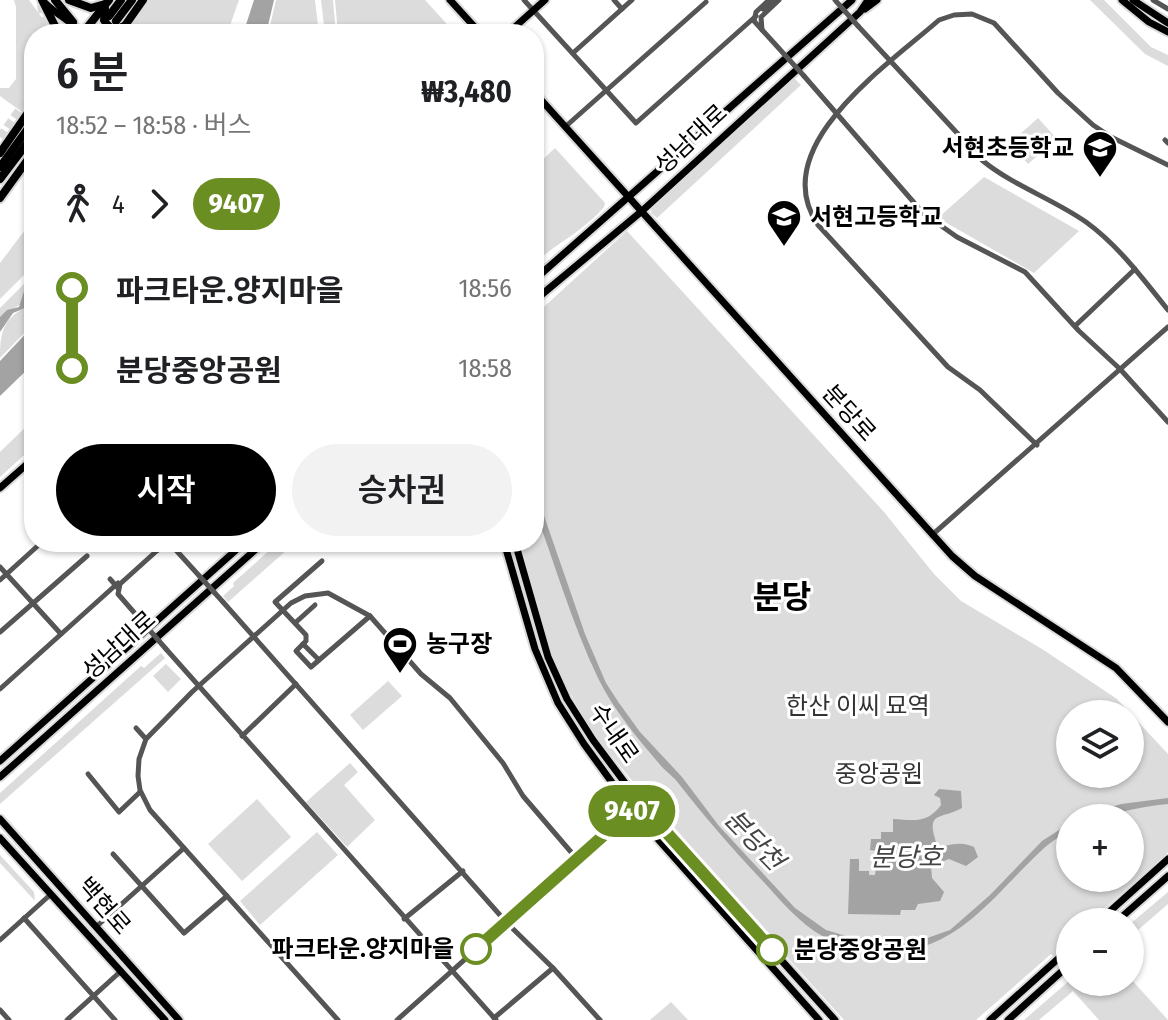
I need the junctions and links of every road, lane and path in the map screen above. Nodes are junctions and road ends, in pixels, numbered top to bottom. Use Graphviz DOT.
graph roads {
  1 [pos="42,0"];
  2 [pos="55,0"];
  3 [pos="67,0"];
  4 [pos="121,0"];
  5 [pos="132,0"];
  6 [pos="143,0"];
  7 [pos="450,0"];
  8 [pos="524,0"];
  9 [pos="545,0"];
  10 [pos="614,0"];
  11 [pos="632,0"];
  12 [pos="771,0"];
  13 [pos="779,0"];
  14 [pos="835,0"];
  15 [pos="868,0"];
  16 [pos="877,0"];
  17 [pos="1122,0"];
  18 [pos="1133,0"];
  19 [pos="1155,0"];
  20 [pos="850,1"];
  21 [pos="107,2"];
  22 [pos="706,2"];
  23 [pos="622,9"];
  24 [pos="1168,9"];
  25 [pos="533,11"];
  26 [pos="860,12"];
  27 [pos="73,22"];
  28 [pos="1168,23"];
  29 [pos="54,24"];
  30 [pos="90,24"];
  31 [pos="106,24"];
  32 [pos="117,24"];
  33 [pos="472,24"];
  34 [pos="518,24"];
  35 [pos="762,30"];
  36 [pos="1168,32"];
  37 [pos="573,53"];
  38 [pos="891,62"];
  39 [pos="607,91"];
  40 [pos="544,103"];
  41 [pos="836,114"];
  42 [pos="24,118"];
  43 [pos="565,127"];
  44 [pos="24,134"];
  45 [pos="24,147"];
  46 [pos="0,153"];
  47 [pos="24,165"];
  48 [pos="1168,165"];
  49 [pos="0,167"];
  50 [pos="0,179"];
  51 [pos="629,197"];
  52 [pos="0,198"];
  53 [pos="642,211"];
  54 [pos="1135,269"];
  55 [pos="544,271"];
  56 [pos="544,293"];
  57 [pos="1168,310"];
  58 [pos="1075,326"];
  59 [pos="1168,327"];
  60 [pos="1120,369"];
  61 [pos="1165,414"];
  62 [pos="1168,422"];
  63 [pos="1037,445"];
  64 [pos="24,467"];
  65 [pos="0,488"];
  66 [pos="931,535"];
  67 [pos="31,552"];
  68 [pos="152,552"];
  69 [pos="156,552"];
  70 [pos="178,552"];
  71 [pos="234,552"];
  72 [pos="253,552"];
  73 [pos="507,552"];
  74 [pos="518,552"];
  75 [pos="87,556"];
  76 [pos="322,561"];
  77 [pos="0,567"];
  78 [pos="6,574"];
  79 [pos="110,579"];
  80 [pos="0,580"];
  81 [pos="118,588"];
  82 [pos="33,603"];
  83 [pos="315,605"];
  84 [pos="283,611"];
  85 [pos="370,616"];
  86 [pos="295,623"];
  87 [pos="0,632"];
  88 [pos="61,635"];
  89 [pos="254,636"];
  90 [pos="303,644"];
  91 [pos="319,660"];
  92 [pos="296,684"];
  93 [pos="198,686"];
  94 [pos="0,689"];
  95 [pos="1168,722"];
  96 [pos="136,728"];
  97 [pos="242,736"];
  98 [pos="146,739"];
  99 [pos="0,761"];
  100 [pos="88,774"];
  101 [pos="0,777"];
  102 [pos="141,792"];
  103 [pos="640,803"];
  104 [pos="632,810"];
  105 [pos="0,819"];
  106 [pos="0,838"];
  107 [pos="184,848"];
  108 [pos="113,854"];
  109 [pos="577,859"];
  110 [pos="1168,859"];
  111 [pos="463,871"];
  112 [pos="1168,876"];
  113 [pos="142,885"];
  114 [pos="50,895"];
  115 [pos="227,896"];
  116 [pos="1114,908"];
  117 [pos="1132,908"];
  118 [pos="24,918"];
  119 [pos="404,919"];
  120 [pos="507,923"];
  121 [pos="96,927"];
  122 [pos="0,940"];
  123 [pos="1056,961"];
  124 [pos="553,968"];
  125 [pos="121,971"];
  126 [pos="452,971"];
  127 [pos="1056,977"];
  128 [pos="93,996"];
  129 [pos="0,1010"];
  130 [pos="74,1013"];
  131 [pos="495,1019"];
  132 [pos="9,1020"];
  133 [pos="67,1020"];
  134 [pos="80,1020"];
  135 [pos="115,1020"];
  136 [pos="165,1020"];
  137 [pos="179,1020"];
  138 [pos="338,1020"];
  139 [pos="397,1020"];
  140 [pos="600,1020"];
  141 [pos="819,1020"];
  142 [pos="835,1020"];
  143 [pos="990,1020"];
  144 [pos="1008,1020"];
  1 -- 27 [label="main road"];
  1 -- 29 [label="highway"];
  2 -- 27 [label="highway"];
  3 -- 21 [label="highway"];
  3 -- 27 [label="highway"];
  4 -- 32 [label="highway"];
  5 -- 32 [label="highway"];
  6 -- 32 [label="highway"];
  7 -- 33 [label="main road"];
  8 -- 25 [label="street"];
  9 -- 25 [label="main road"];
  10 -- 23 [label="street"];
  11 -- 23 [label="street"];
  12 -- 35 [label="street, bridge"];
  12 -- 39 [label="street"];
  13 -- 35 [label="street"];
  14 -- 38 [label="street, bridge"];
  15 -- 26 [label="main road, 성남대로"];
  16 -- 26 [label="main road"];
  17 -- 36 [label="main road"];
  18 -- 28 [label="main road"];
  19 -- 24 [label="street"];
  20 -- 51 [label="main road, 성남대로"];
  21 -- 30 [label="highway"];
  21 -- 31 [label="highway"];
  22 -- 39 [label="street"];
  23 -- 37 [label="street"];
  25 -- 34 [label="main road"];
  25 -- 37 [label="street"];
  26 -- 53 [label="main road, 성남대로"];
  35 -- 41 [label="street, bridge"];
  37 -- 39 [label="street"];
  38 -- 41 [label="street"];
  38 -- 48 [label="street"];
  38 -- 54 [label="street"];
  39 -- 43 [label="street"];
  40 -- 43 [label="main road, 분당로"];
  41 -- 58 [label="street"];
  41 -- 63 [label="street"];
  42 -- 46 [label="highway"];
  43 -- 51 [label="main road, 분당로"];
  44 -- 49 [label="highway"];
  45 -- 50 [label="highway"];
  47 -- 52 [label="highway"];
  51 -- 53 [label="main road, 분당로"];
  51 -- 55 [label="main road, 성남대로"];
  53 -- 56 [label="main road, 성남대로"];
  53 -- 66 [label="main road, 분당로"];
  54 -- 57 [label="street"];
  54 -- 58 [label="street"];
  58 -- 60 [label="street"];
  59 -- 60 [label="street"];
  60 -- 61 [label="street"];
  60 -- 63 [label="street"];
  61 -- 62 [label="street"];
  63 -- 66 [label="street"];
  64 -- 65 [label="main road"];
  66 -- 95 [label="main road, 분당로"];
  67 -- 78 [label="street"];
  68 -- 88 [label="street"];
  69 -- 81 [label="street, bridge"];
  70 -- 89 [label="street, bridge"];
  71 -- 99 [label="main road, 성남대로"];
  72 -- 101 [label="main road, 성남대로"];
  73 -- 104 [label="main road, 수내로"];
  74 -- 103 [label="main road, 수내로"];
  75 -- 82 [label="street"];
  76 -- 84 [label="street"];
  77 -- 78 [label="street"];
  78 -- 80 [label="street"];
  78 -- 82 [label="street"];
  79 -- 81 [label="street, bridge"];
  81 -- 93 [label="street, bridge"];
  82 -- 87 [label="street"];
  82 -- 88 [label="street"];
  83 -- 86 [label="street"];
  84 -- 85 [label="street"];
  84 -- 86 [label="street"];
  84 -- 89 [label="street"];
  85 -- 91 [label="street"];
  85 -- 109 [label="street"];
  86 -- 90 [label="street"];
  88 -- 94 [label="street"];
  89 -- 92 [label="street"];
  89 -- 93 [label="street"];
  90 -- 91 [label="street"];
  90 -- 91 [label="street"];
  92 -- 97 [label="street"];
  92 -- 111 [label="street"];
  93 -- 97 [label="street"];
  93 -- 98 [label="street"];
  96 -- 98 [label="street"];
  97 -- 119 [label="street"];
  98 -- 102 [label="street"];
  100 -- 102 [label="street"];
  102 -- 107 [label="street"];
  103 -- 104 [label="street"];
  103 -- 142 [label="main road, 수내로"];
  104 -- 109 [label="street"];
  104 -- 141 [label="main road, 수내로"];
  105 -- 121 [label="main road, 백현로"];
  106 -- 114 [label="main road, 백현로"];
  107 -- 113 [label="street"];
  107 -- 115 [label="street"];
  108 -- 113 [label="street"];
  109 -- 120 [label="street"];
  110 -- 116 [label="main road"];
  111 -- 119 [label="street"];
  111 -- 120 [label="street"];
  112 -- 117 [label="main road"];
  113 -- 115 [label="street"];
  113 -- 121 [label="street"];
  114 -- 118 [label="street"];
  114 -- 125 [label="main road, 백현로"];
  115 -- 138 [label="street"];
  118 -- 122 [label="street"];
  118 -- 128 [label="street"];
  119 -- 126 [label="street"];
  120 -- 124 [label="street"];
  120 -- 126 [label="street"];
  121 -- 137 [label="main road, 백현로"];
  123 -- 143 [label="main road"];
  124 -- 131 [label="street"];
  124 -- 140 [label="street"];
  125 -- 128 [label="street"];
  125 -- 136 [label="main road, 백현로"];
  126 -- 131 [label="street"];
  126 -- 139 [label="street"];
  127 -- 144 [label="main road"];
  128 -- 130 [label="street"];
  128 -- 135 [label="street"];
  129 -- 132 [label="street"];
  130 -- 133 [label="street"];
  130 -- 134 [label="street"];
}
